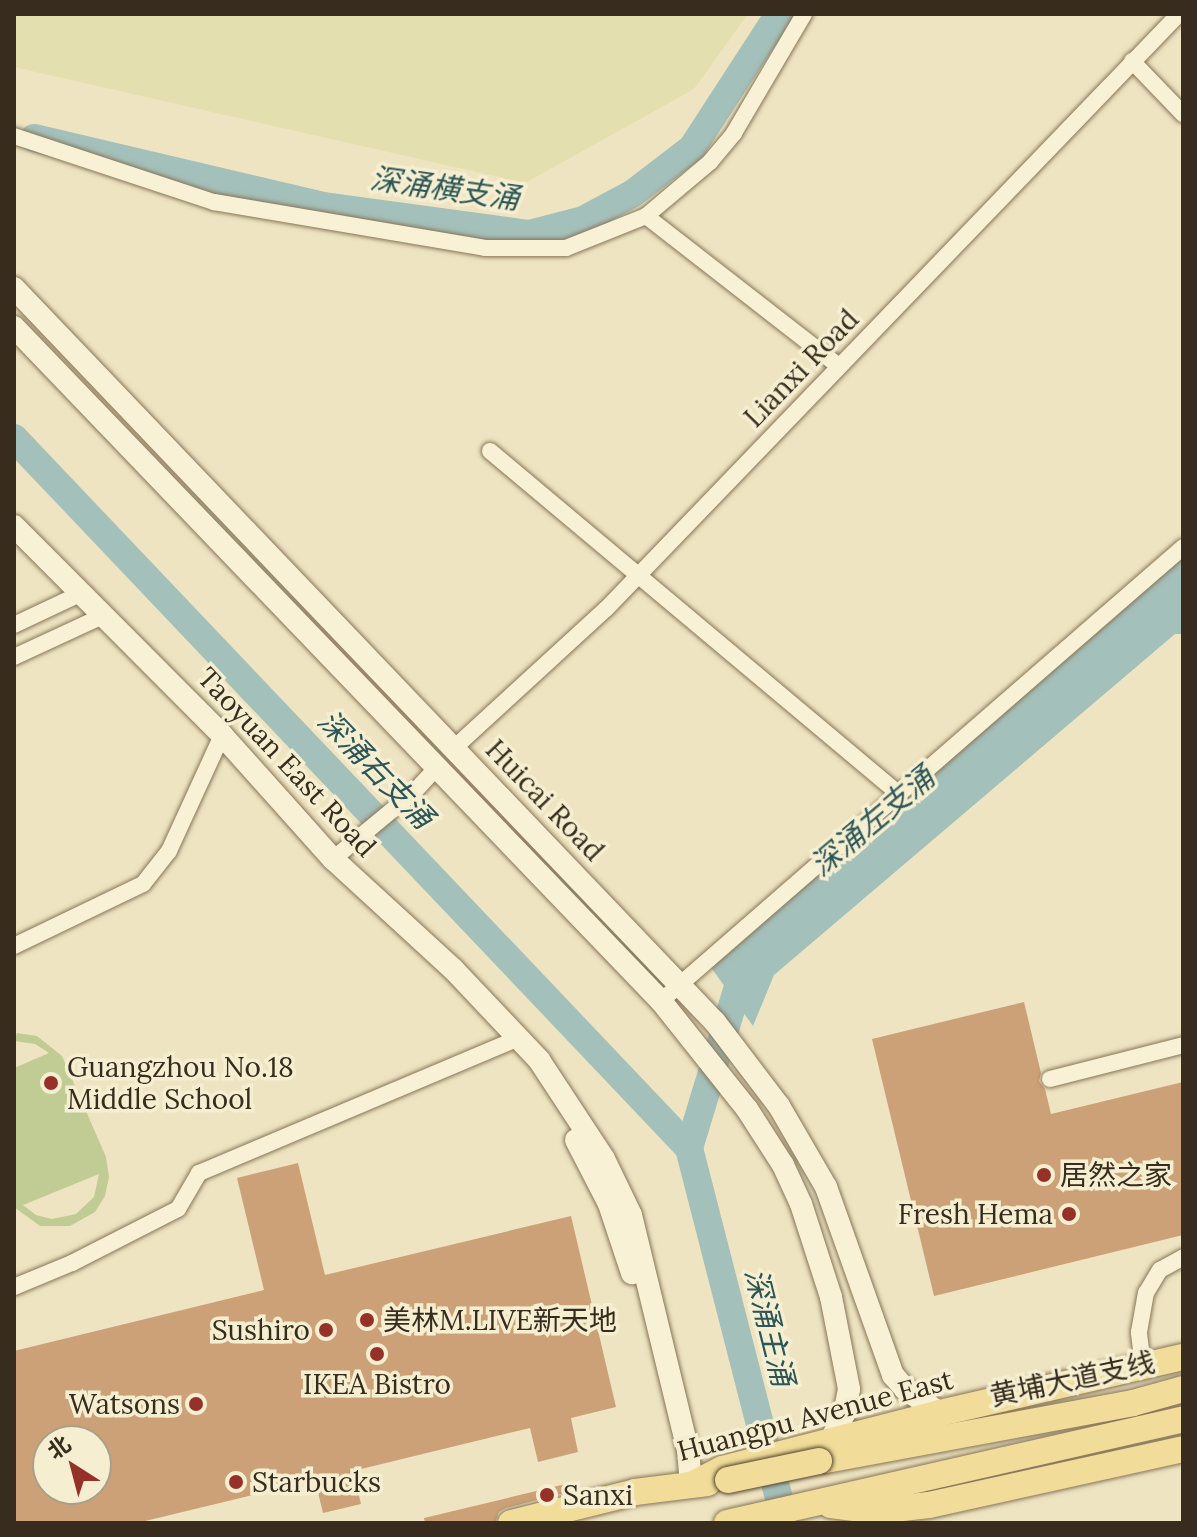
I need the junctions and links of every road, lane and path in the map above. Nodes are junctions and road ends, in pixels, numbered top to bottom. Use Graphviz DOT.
graph roads {
  1 [pos="804,14"];
  2 [pos="1179,14"];
  3 [pos="1132,61"];
  4 [pos="1183,114"];
  5 [pos="14,136"];
  6 [pos="646,216"];
  7 [pos="14,288"];
  8 [pos="14,327"];
  9 [pos="839,366"];
  10 [pos="490,451"];
  11 [pos="14,526"];
  12 [pos="1183,547"];
  13 [pos="638,575"];
  14 [pos="82,593"];
  15 [pos="105,615"];
  16 [pos="14,625"];
  17 [pos="14,657"];
  18 [pos="222,735"];
  19 [pos="453,749"];
  20 [pos="436,768"];
  21 [pos="899,794"];
  22 [pos="333,859"];
  23 [pos="622,923"];
  24 [pos="604,941"];
  25 [pos="14,946"];
  26 [pos="681,984"];
  27 [pos="661,1001"];
  28 [pos="516,1039"];
  29 [pos="1183,1045"];
  30 [pos="1050,1079"];
  31 [pos="1183,1257"];
  32 [pos="14,1287"];
  33 [pos="876,1336"];
  34 [pos="842,1347"];
  35 [pos="1183,1357"];
  36 [pos="1143,1366"];
  37 [pos="1183,1389"];
  38 [pos="940,1413"];
  39 [pos="1183,1419"];
  40 [pos="1183,1449"];
  41 [pos="822,1450"];
  42 [pos="691,1485"];
  43 [pos="819,1502"];
  44 [pos="900,1516"];
  45 [pos="511,1523"];
  46 [pos="727,1523"];
  1 -- 6 [label="street"];
  2 -- 3 [label="street, Lianxi Road"];
  3 -- 4 [label="street"];
  3 -- 9 [label="street, Lianxi Road"];
  5 -- 6 [label="street"];
  6 -- 9 [label="street"];
  7 -- 19 [label="street, Huicai Road"];
  8 -- 20 [label="street, Huicai Road"];
  9 -- 13 [label="street, Lianxi Road"];
  10 -- 13 [label="street"];
  11 -- 14 [label="street, Taoyuan East Road"];
  12 -- 21 [label="street"];
  13 -- 19 [label="street, Lianxi Road"];
  13 -- 21 [label="street"];
  14 -- 15 [label="street, Taoyuan East Road"];
  14 -- 16 [label="street"];
  15 -- 17 [label="street"];
  15 -- 18 [label="street, Taoyuan East Road"];
  18 -- 22 [label="street, Taoyuan East Road"];
  18 -- 25 [label="street"];
  19 -- 23 [label="street, Huicai Road"];
  20 -- 22 [label="street"];
  20 -- 24 [label="street, Huicai Road"];
  21 -- 26 [label="street"];
  22 -- 28 [label="street, Taoyuan East Road"];
  23 -- 24 [label="street"];
  23 -- 26 [label="street, Huicai Road"];
  24 -- 27 [label="street, Huicai Road"];
  26 -- 27 [label="street"];
  26 -- 33 [label="street, Huicai Road"];
  27 -- 34 [label="street, Huicai Road"];
  28 -- 32 [label="street"];
  28 -- 42 [label="street, Taoyuan East Road"];
  29 -- 30 [label="street"];
  31 -- 36 [label="street"];
  33 -- 34 [label="street"];
  33 -- 38 [label="street, Huicai Road"];
  34 -- 41 [label="street, Huicai Road"];
  35 -- 36 [label="main road, Huangpu Avenue East"];
  36 -- 38 [label="main road, Huangpu Avenue East"];
  37 -- 41 [label="main road, 黄埔大道支线"];
  38 -- 41 [label="main road, Huangpu Avenue East"];
  39 -- 43 [label="main road"];
  40 -- 44 [label="main road"];
  41 -- 42 [label="main road, 黄埔大道支线, bridge"];
  42 -- 45 [label="main road, Huangpu Avenue East"];
  43 -- 44 [label="main road"];
  43 -- 46 [label="main road"];
}
